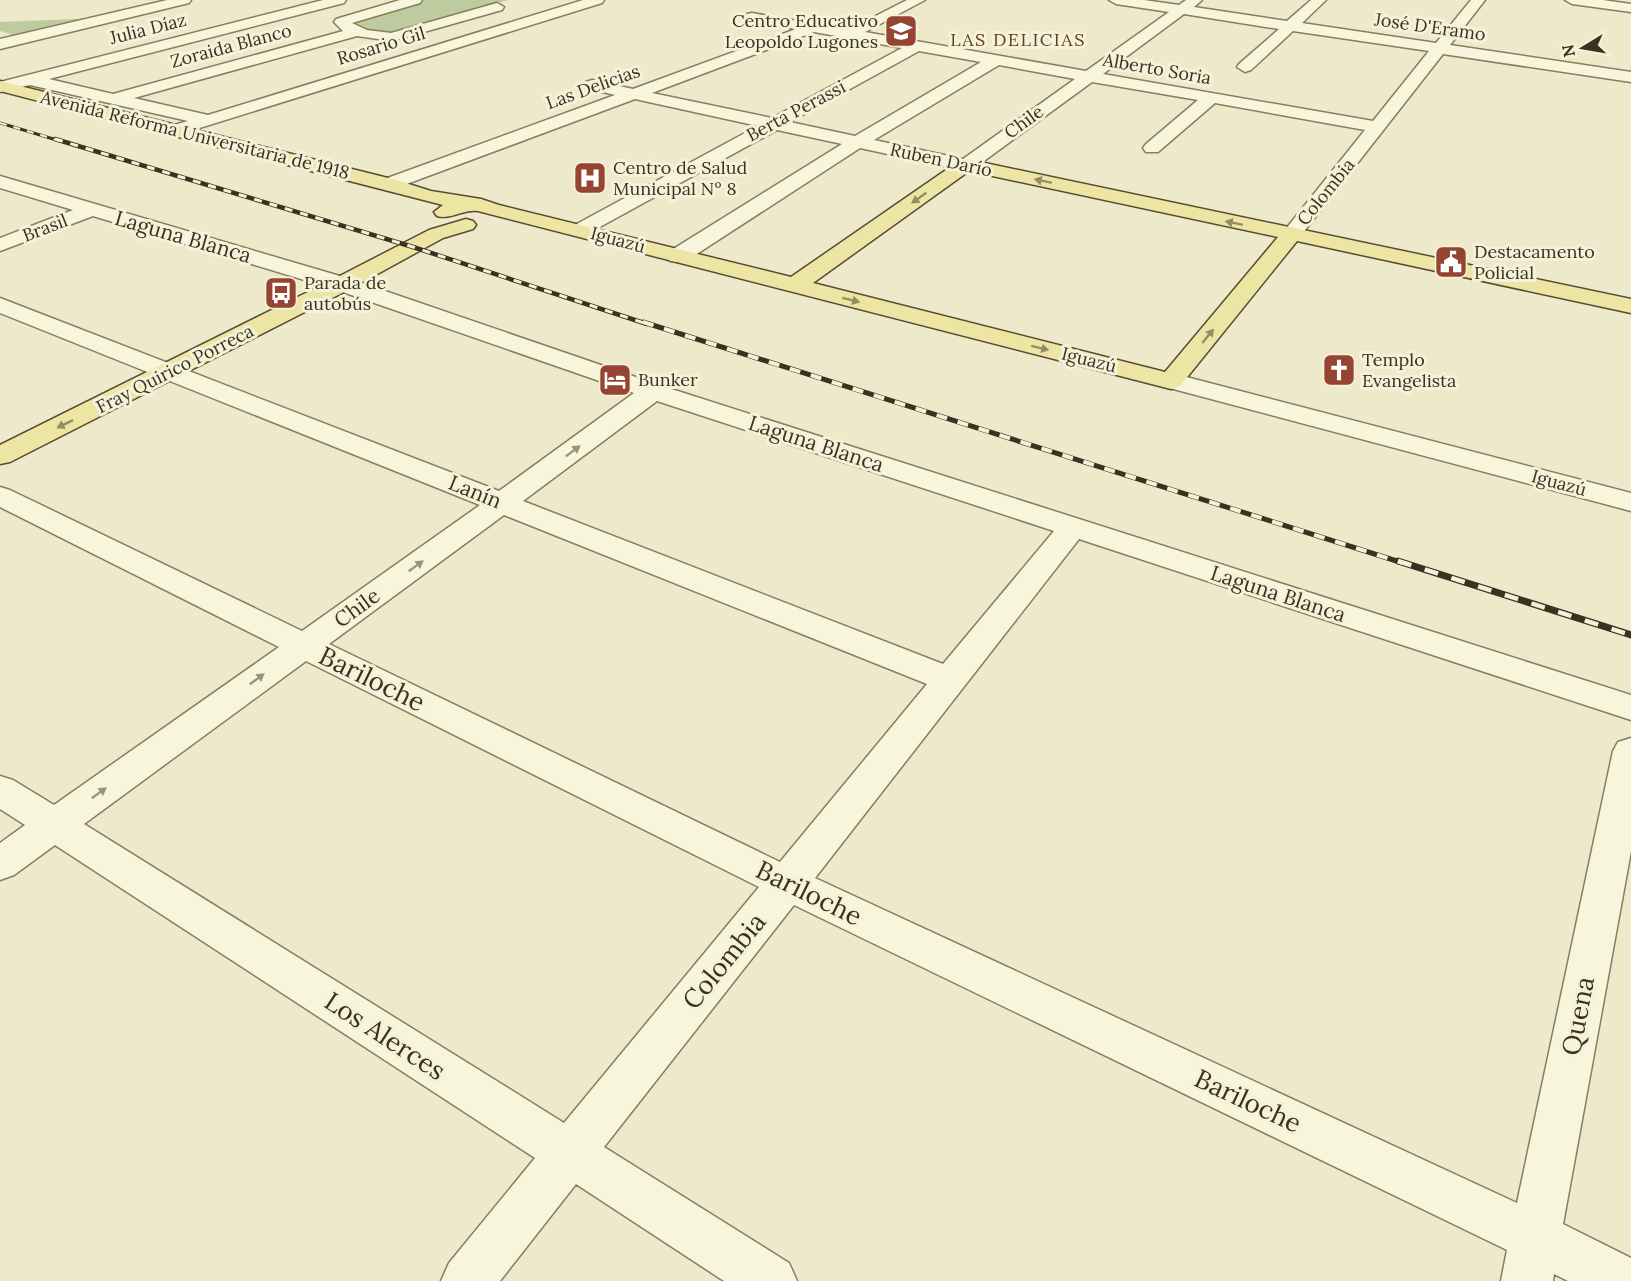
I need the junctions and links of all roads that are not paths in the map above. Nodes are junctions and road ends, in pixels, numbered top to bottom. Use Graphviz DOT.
graph roads {
  1 [pos="184,0"];
  2 [pos="339,0"];
  3 [pos="415,0"];
  4 [pos="597,0"];
  5 [pos="918,0"];
  6 [pos="1116,0"];
  7 [pos="1319,0"];
  8 [pos="1478,0"];
  9 [pos="1572,0"];
  10 [pos="508,3"];
  11 [pos="1188,5"];
  12 [pos="1631,8"];
  13 [pos="474,14"];
  14 [pos="122,15"];
  15 [pos="752,17"];
  16 [pos="44,18"];
  17 [pos="515,25"];
  18 [pos="1290,26"];
  19 [pos="812,28"];
  20 [pos="360,31"];
  21 [pos="849,35"];
  22 [pos="5,40"];
  23 [pos="917,46"];
  24 [pos="1440,48"];
  25 [pos="996,60"];
  26 [pos="1245,67"];
  27 [pos="1086,77"];
  28 [pos="1631,77"];
  29 [pos="28,80"];
  30 [pos="591,85"];
  31 [pos="1,87"];
  32 [pos="632,93"];
  33 [pos="1211,98"];
  34 [pos="114,99"];
  35 [pos="209,120"];
  36 [pos="771,124"];
  37 [pos="1378,127"];
  38 [pos="177,130"];
  39 [pos="857,142"];
  40 [pos="1152,148"];
  41 [pos="966,165"];
  42 [pos="0,182"];
  43 [pos="389,184"];
  44 [pos="427,196"];
  45 [pos="91,210"];
  46 [pos="478,215"];
  47 [pos="443,216"];
  48 [pos="580,230"];
  49 [pos="1291,235"];
  50 [pos="0,245"];
  51 [pos="413,248"];
  52 [pos="678,255"];
  53 [pos="342,284"];
  54 [pos="795,285"];
  55 [pos="0,305"];
  56 [pos="1631,306"];
  57 [pos="1631,313"];
  58 [pos="169,372"];
  59 [pos="1171,381"];
  60 [pos="653,391"];
  61 [pos="0,456"];
  62 [pos="0,496"];
  63 [pos="1631,502"];
  64 [pos="502,503"];
  65 [pos="1072,528"];
  66 [pos="304,646"];
  67 [pos="950,680"];
  68 [pos="1631,708"];
  69 [pos="1631,751"];
  70 [pos="0,790"];
  71 [pos="56,824"];
  72 [pos="0,864"];
  73 [pos="787,883"];
  74 [pos="569,1154"];
  75 [pos="1535,1237"];
  76 [pos="467,1281"];
  77 [pos="771,1281"];
  78 [pos="1527,1281"];
  79 [pos="1622,1281"];
  1 -- 14 [label="street"];
  2 -- 29 [label="street, Julia Díaz"];
  3 -- 20 [label="street"];
  4 -- 17 [label="street, Rosario Gil"];
  5 -- 21 [label="street"];
  6 -- 11 [label="street, José D'Eramo"];
  7 -- 18 [label="street"];
  8 -- 24 [label="street, Colombia"];
  9 -- 12 [label="street"];
  10 -- 13 [label="street, Zoraida Blanco"];
  11 -- 18 [label="street, José D'Eramo"];
  11 -- 27 [label="street, Chile"];
  13 -- 17 [label="street"];
  13 -- 20 [label="street, Zoraida Blanco"];
  14 -- 16 [label="street"];
  14 -- 22 [label="street"];
  15 -- 19 [label="street, Alberto Soria"];
  17 -- 35 [label="street, Rosario Gil"];
  18 -- 24 [label="street, José D'Eramo"];
  18 -- 26 [label="street"];
  19 -- 21 [label="street, Alberto Soria"];
  19 -- 32 [label="street, Las Delicias"];
  20 -- 34 [label="street, Zoraida Blanco"];
  21 -- 23 [label="street, Alberto Soria"];
  23 -- 25 [label="street, Alberto Soria"];
  23 -- 36 [label="street, Berta Perassi"];
  24 -- 28 [label="street, José D'Eramo"];
  24 -- 37 [label="street, Colombia"];
  25 -- 27 [label="street, Alberto Soria"];
  25 -- 39 [label="street"];
  27 -- 33 [label="street, Alberto Soria"];
  27 -- 41 [label="street, Chile"];
  29 -- 31 [label="street, Julia Díaz"];
  29 -- 34 [label="street"];
  30 -- 32 [label="street, Ruben Darío"];
  31 -- 38 [label="main road, Avenida Reforma Universitaria de 1918"];
  32 -- 36 [label="street, Ruben Darío"];
  32 -- 43 [label="street, Las Delicias"];
  33 -- 37 [label="street, Alberto Soria"];
  33 -- 40 [label="street"];
  34 -- 35 [label="street"];
  35 -- 38 [label="street, Rosario Gil"];
  36 -- 39 [label="street, Ruben Darío"];
  36 -- 48 [label="street, Berta Perassi"];
  37 -- 49 [label="street, Colombia"];
  38 -- 43 [label="main road, Avenida Reforma Universitaria de 1918"];
  39 -- 41 [label="street, Ruben Darío"];
  39 -- 52 [label="street"];
  49 -- 41 [label="main road, Ruben Darío, one-way"];
  41 -- 54 [label="main road, Chile, one-way"];
  42 -- 45 [label="street, Laguna Blanca"];
  43 -- 44 [label="main road, Iguazú"];
  44 -- 46 [label="main road, Iguazú"];
  44 -- 47 [label="main road, Iguazú"];
  45 -- 50 [label="street, Brasil"];
  45 -- 53 [label="street, Laguna Blanca"];
  46 -- 47 [label="main road"];
  46 -- 48 [label="main road, Iguazú"];
  46 -- 51 [label="main road, Fray Quirico Porreca"];
  47 -- 51 [label="main road, Fray Quirico Porreca"];
  48 -- 52 [label="main road, Iguazú"];
  49 -- 56 [label="main road, Ruben Darío"];
  49 -- 57 [label="main road, Ruben Darío"];
  59 -- 49 [label="main road, Colombia, one-way"];
  51 -- 53 [label="main road, Fray Quirico Porreca"];
  52 -- 54 [label="main road, Iguazú"];
  53 -- 58 [label="main road, Fray Quirico Porreca"];
  53 -- 60 [label="street, Laguna Blanca"];
  54 -- 59 [label="main road, Iguazú, one-way"];
  55 -- 58 [label="street, Lanín"];
  58 -- 61 [label="main road, Fray Quirico Porreca, one-way"];
  58 -- 64 [label="street, Lanín"];
  59 -- 63 [label="street, Iguazú"];
  64 -- 60 [label="street, Chile, one-way"];
  60 -- 65 [label="street, Laguna Blanca"];
  62 -- 66 [label="street, Bariloche"];
  66 -- 64 [label="street, Chile, one-way"];
  64 -- 67 [label="street, Lanín"];
  65 -- 67 [label="street, Colombia"];
  65 -- 68 [label="street, Laguna Blanca"];
  71 -- 66 [label="street, Chile, one-way"];
  66 -- 73 [label="street, Bariloche"];
  67 -- 73 [label="street, Colombia"];
  69 -- 75 [label="street, Quena"];
  70 -- 71 [label="street, Los Alerces"];
  71 -- 72 [label="street, Chile"];
  71 -- 74 [label="street, Los Alerces"];
  73 -- 74 [label="street, Colombia"];
  73 -- 75 [label="street, Bariloche"];
  74 -- 76 [label="street, Colombia"];
  74 -- 77 [label="street, Los Alerces"];
  75 -- 78 [label="street, Quena"];
  75 -- 79 [label="street, Bariloche"];
}
